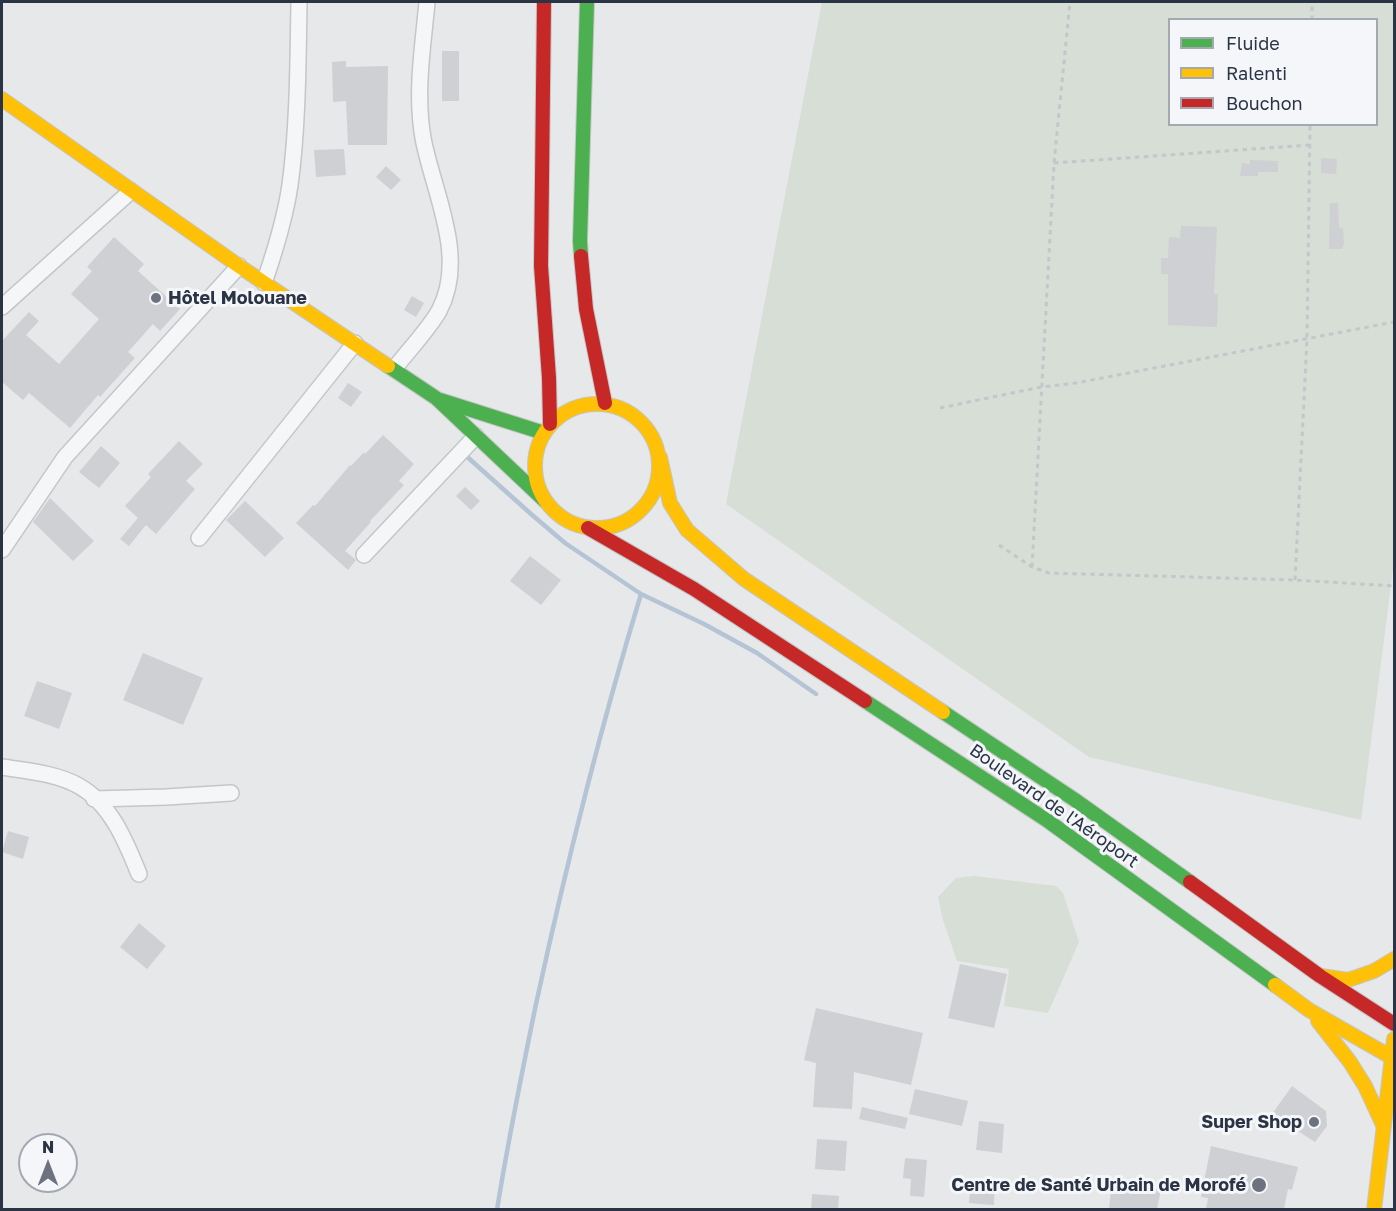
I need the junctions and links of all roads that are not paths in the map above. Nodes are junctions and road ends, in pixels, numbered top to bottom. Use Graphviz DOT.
graph roads {
  1 [pos="299,2"];
  2 [pos="427,2"];
  3 [pos="544,2"];
  4 [pos="587,2"];
  5 [pos="2,99"];
  6 [pos="131,191"];
  7 [pos="239,266"];
  8 [pos="264,283"];
  9 [pos="2,307"];
  10 [pos="355,343"];
  11 [pos="394,369"];
  12 [pos="436,398"];
  13 [pos="605,403"];
  14 [pos="547,428"];
  15 [pos="476,436"];
  16 [pos="660,457"];
  17 [pos="545,501"];
  18 [pos="588,528"];
  19 [pos="199,538"];
  20 [pos="2,550"];
  21 [pos="364,555"];
  22 [pos="2,766"];
  23 [pos="231,793"];
  24 [pos="94,799"];
  25 [pos="139,874"];
  26 [pos="1395,958"];
  27 [pos="1320,976"];
  28 [pos="1309,1010"];
  29 [pos="1395,1024"];
  30 [pos="1395,1034"];
  31 [pos="1391,1057"];
  32 [pos="1383,1125"];
  33 [pos="1374,1209"];
  1 -- 8 [label="street"];
  2 -- 11 [label="street"];
  3 -- 14 [label="main road"];
  4 -- 13 [label="main road"];
  5 -- 6 [label="main road"];
  6 -- 7 [label="main road"];
  6 -- 9 [label="street"];
  7 -- 8 [label="main road"];
  7 -- 20 [label="street"];
  8 -- 10 [label="main road"];
  10 -- 11 [label="main road"];
  10 -- 19 [label="street"];
  11 -- 12 [label="main road"];
  12 -- 14 [label="main road"];
  12 -- 15 [label="main road"];
  13 -- 14 [label="main road"];
  13 -- 16 [label="main road"];
  14 -- 17 [label="main road"];
  15 -- 17 [label="main road"];
  15 -- 21 [label="street"];
  16 -- 18 [label="main road"];
  16 -- 27 [label="main road, Boulevard de l'Aéroport"];
  17 -- 18 [label="main road"];
  18 -- 28 [label="main road, Boulevard de l'Aéroport"];
  22 -- 24 [label="street"];
  23 -- 24 [label="street"];
  24 -- 25 [label="street"];
  26 -- 27 [label="main road"];
  27 -- 29 [label="main road, Boulevard de l'Aéroport"];
  28 -- 31 [label="main road, Boulevard de l'Aéroport"];
  28 -- 32 [label="main road"];
  30 -- 31 [label="main road"];
  31 -- 32 [label="main road"];
  32 -- 33 [label="main road"];
}
